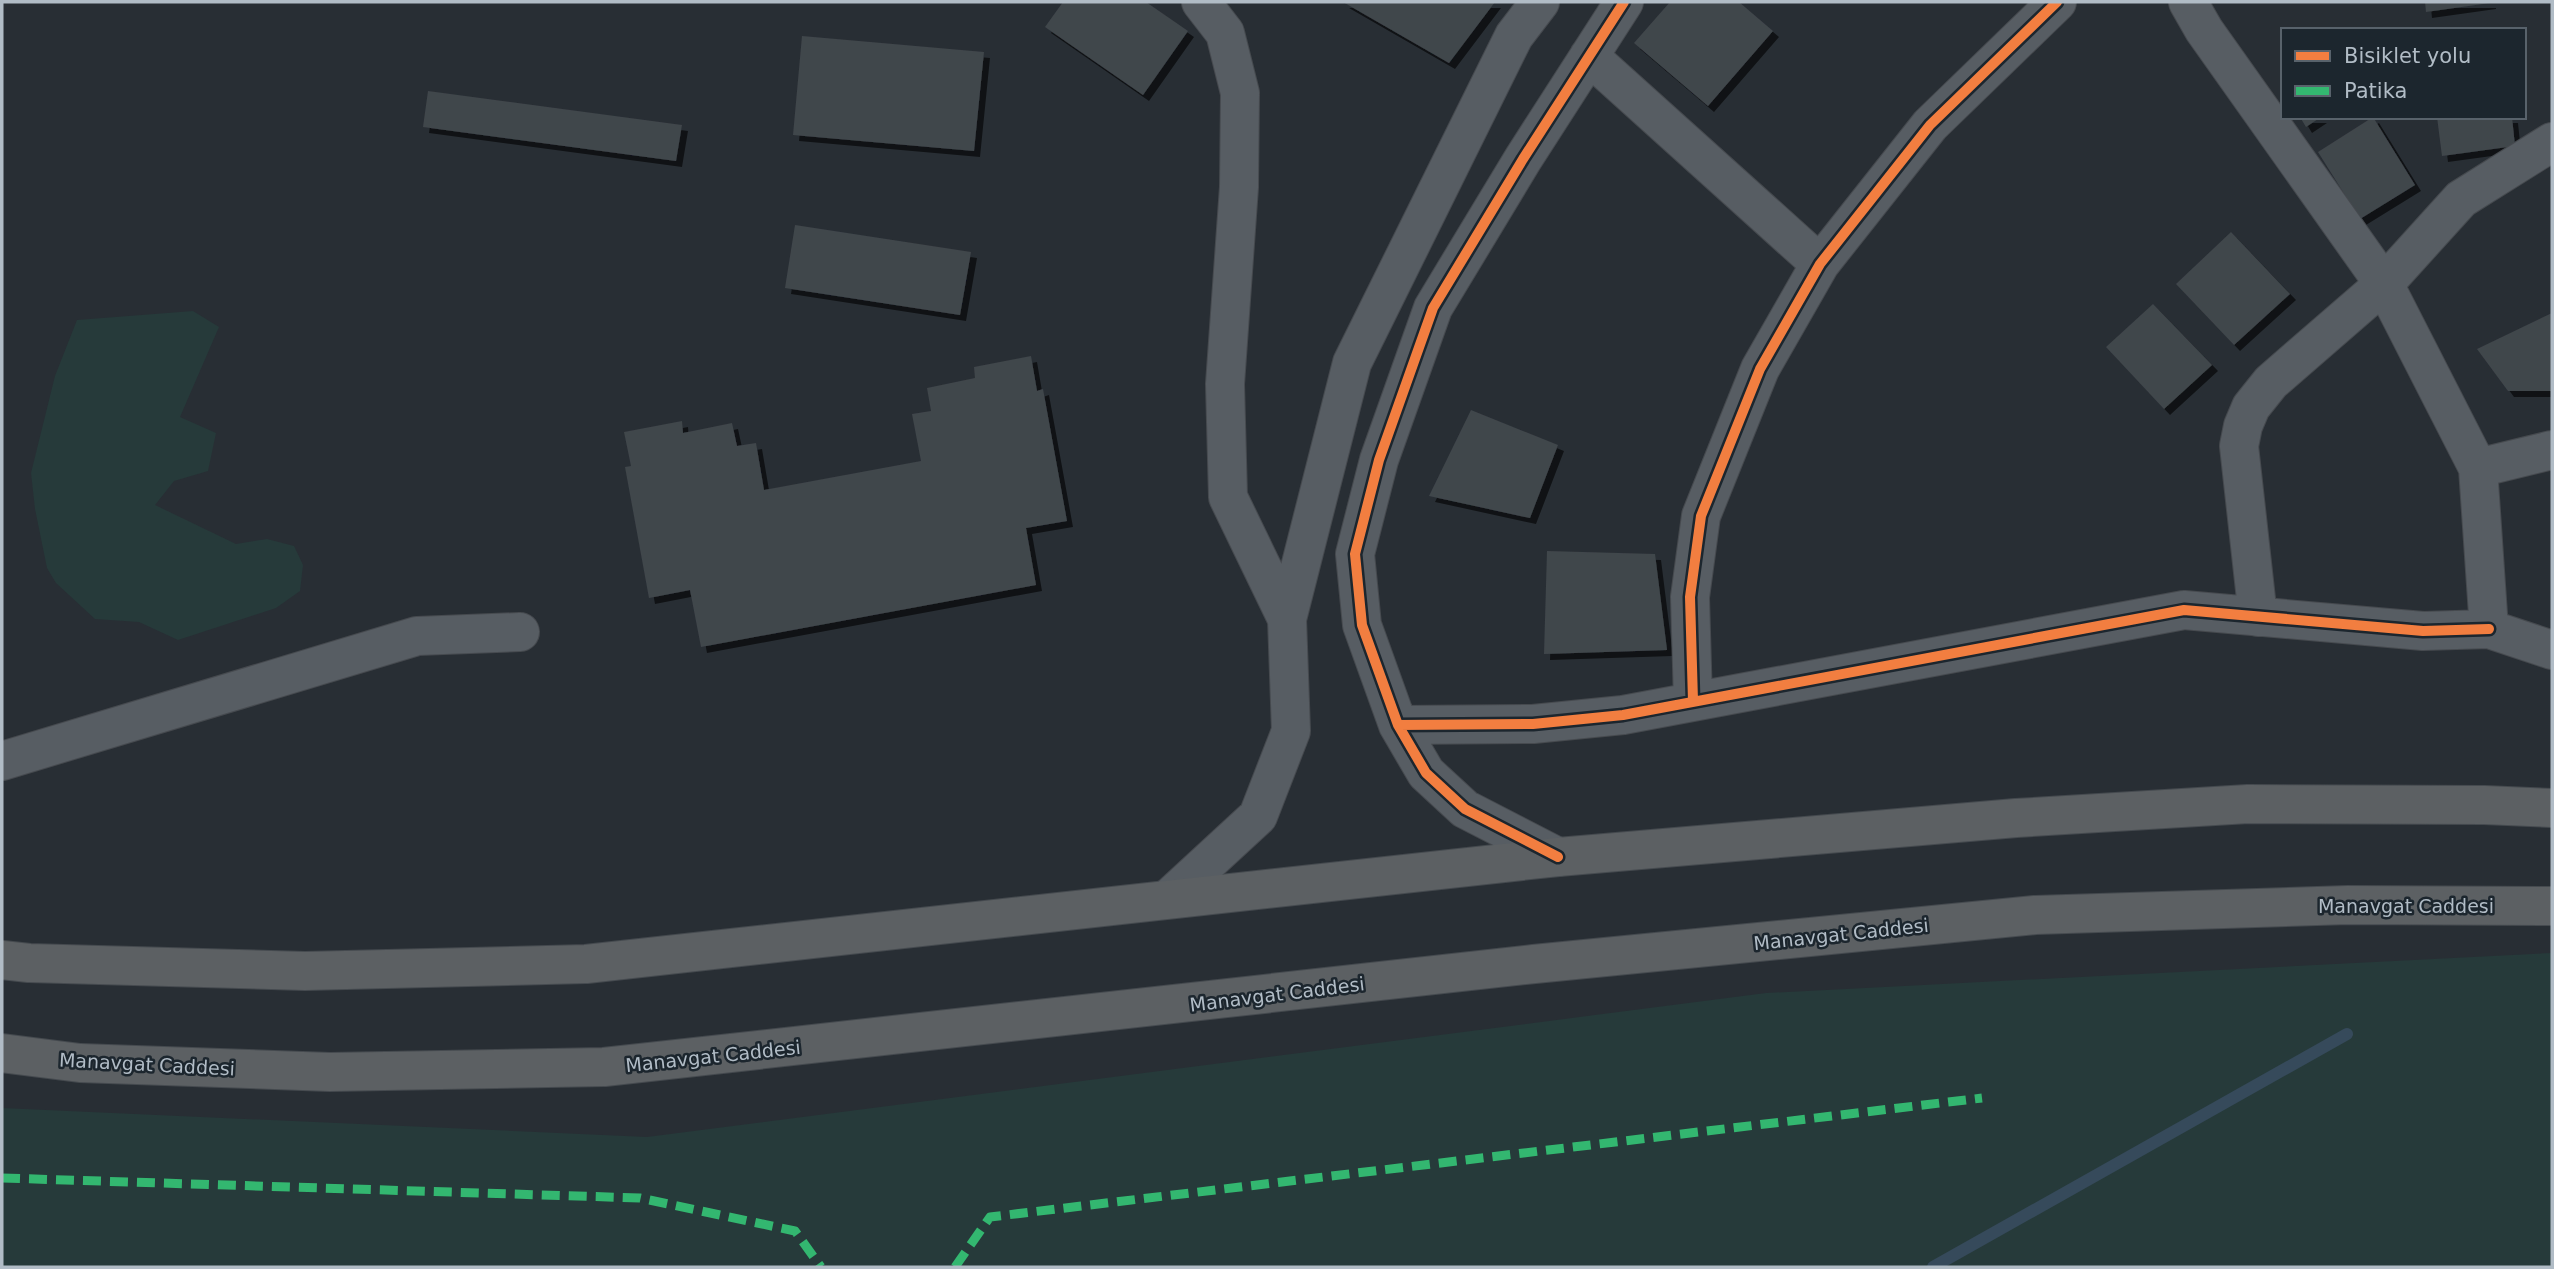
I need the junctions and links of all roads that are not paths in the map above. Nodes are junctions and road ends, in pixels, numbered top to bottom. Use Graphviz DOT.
graph roads {
  1 [pos="1200,2"];
  2 [pos="1540,2"];
  3 [pos="1624,2"];
  4 [pos="2057,2"];
  5 [pos="2188,2"];
  6 [pos="1589,56"];
  7 [pos="2552,142"];
  8 [pos="1821,264"];
  9 [pos="2384,284"];
  10 [pos="2552,450"];
  11 [pos="2479,468"];
  12 [pos="2258,617"];
  13 [pos="1287,619"];
  14 [pos="2489,629"];
  15 [pos="520,632"];
  16 [pos="2552,650"];
  17 [pos="1693,701"];
  18 [pos="1398,725"];
  19 [pos="2,761"];
  20 [pos="2552,807"];
  21 [pos="1558,857"];
  22 [pos="1168,899"];
  23 [pos="2552,905"];
  24 [pos="2,960"];
  25 [pos="2,1053"];
  1 -- 13 [label="street"];
  2 -- 13 [label="street"];
  3 -- 6 [label="street"];
  4 -- 8 [label="street"];
  5 -- 9 [label="street"];
  6 -- 8 [label="street"];
  6 -- 18 [label="street"];
  7 -- 9 [label="street"];
  8 -- 17 [label="street"];
  9 -- 11 [label="street"];
  9 -- 12 [label="street"];
  10 -- 11 [label="street"];
  11 -- 14 [label="street"];
  12 -- 14 [label="street"];
  12 -- 17 [label="street"];
  13 -- 22 [label="street"];
  14 -- 16 [label="street"];
  15 -- 19 [label="street"];
  17 -- 18 [label="street"];
  18 -- 21 [label="street"];
  20 -- 21 [label="highway"];
  21 -- 22 [label="highway"];
  22 -- 24 [label="highway"];
  23 -- 25 [label="highway, Manavgat Caddesi"];
}
